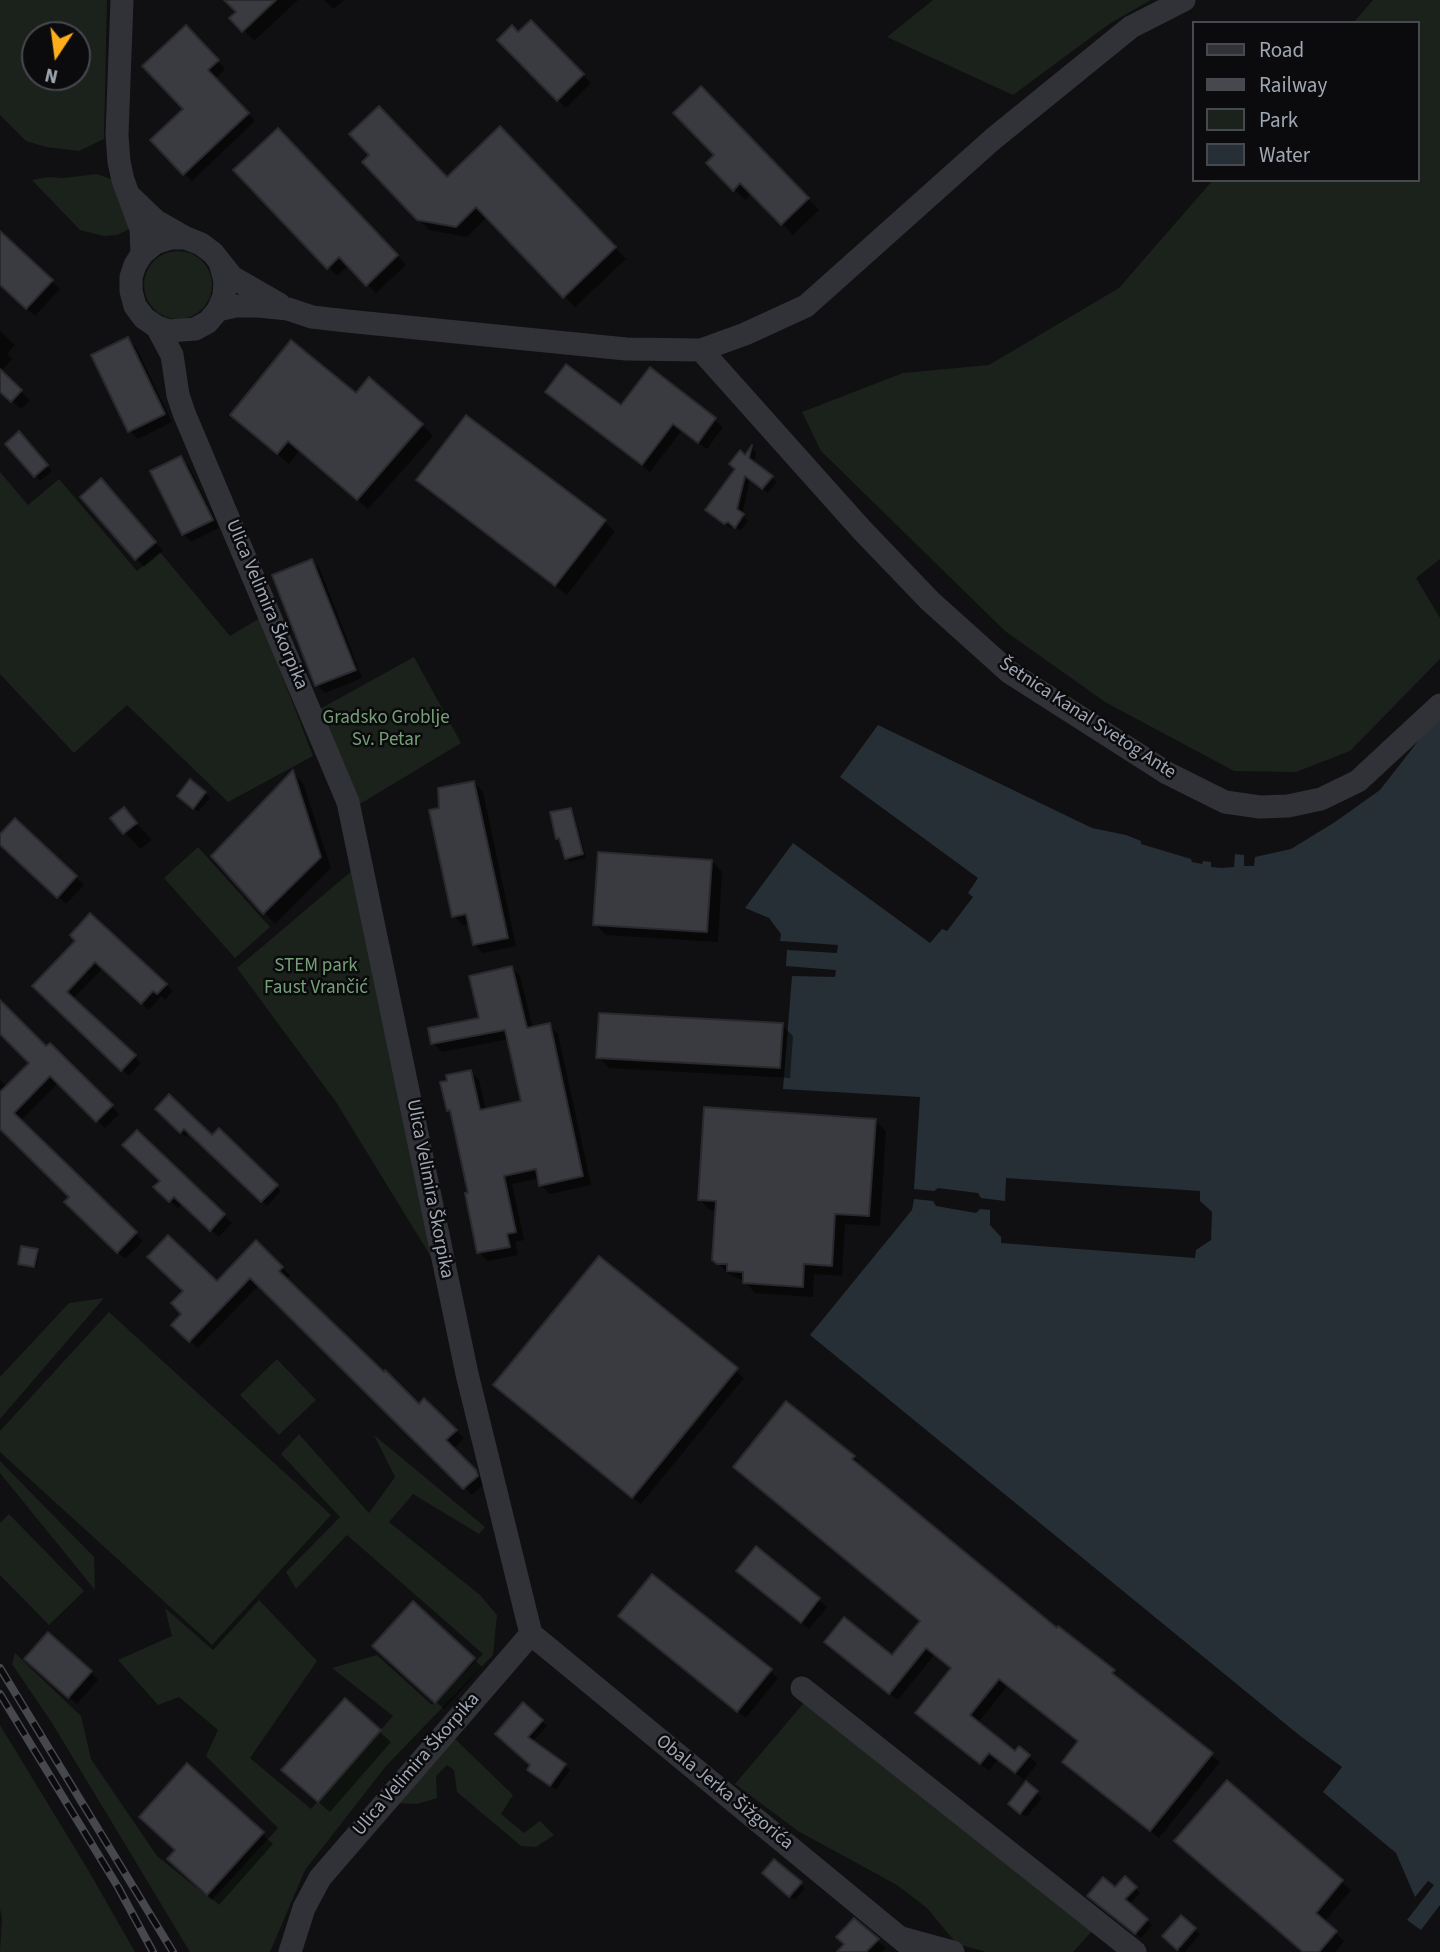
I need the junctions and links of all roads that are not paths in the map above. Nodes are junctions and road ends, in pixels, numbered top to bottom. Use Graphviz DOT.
graph roads {
  1 [pos="122,0"];
  2 [pos="1184,0"];
  3 [pos="130,196"];
  4 [pos="186,239"];
  5 [pos="142,254"];
  6 [pos="221,266"];
  7 [pos="288,309"];
  8 [pos="218,310"];
  9 [pos="157,327"];
  10 [pos="195,329"];
  11 [pos="701,349"];
  12 [pos="175,372"];
  13 [pos="1440,705"];
  14 [pos="531,1634"];
  15 [pos="802,1688"];
  16 [pos="909,1945"];
  17 [pos="290,1952"];
  18 [pos="953,1952"];
  19 [pos="1135,1952"];
  1 -- 3 [label="street"];
  2 -- 11 [label="street"];
  3 -- 4 [label="street"];
  3 -- 5 [label="street"];
  4 -- 5 [label="street"];
  4 -- 6 [label="street"];
  5 -- 9 [label="street"];
  6 -- 7 [label="street"];
  6 -- 8 [label="street"];
  7 -- 8 [label="street"];
  7 -- 11 [label="street"];
  8 -- 10 [label="street"];
  9 -- 10 [label="street"];
  9 -- 12 [label="street, Ulica Velimira Škorpika"];
  10 -- 12 [label="street"];
  11 -- 13 [label="street, Šetnica Kanal Svetog Ante"];
  12 -- 14 [label="street, Ulica Velimira Škorpika"];
  14 -- 16 [label="street, Obala Jerka Šižgorića"];
  14 -- 17 [label="street, Ulica Velimira Škorpika"];
  15 -- 19 [label="street"];
  16 -- 18 [label="street"];
}
